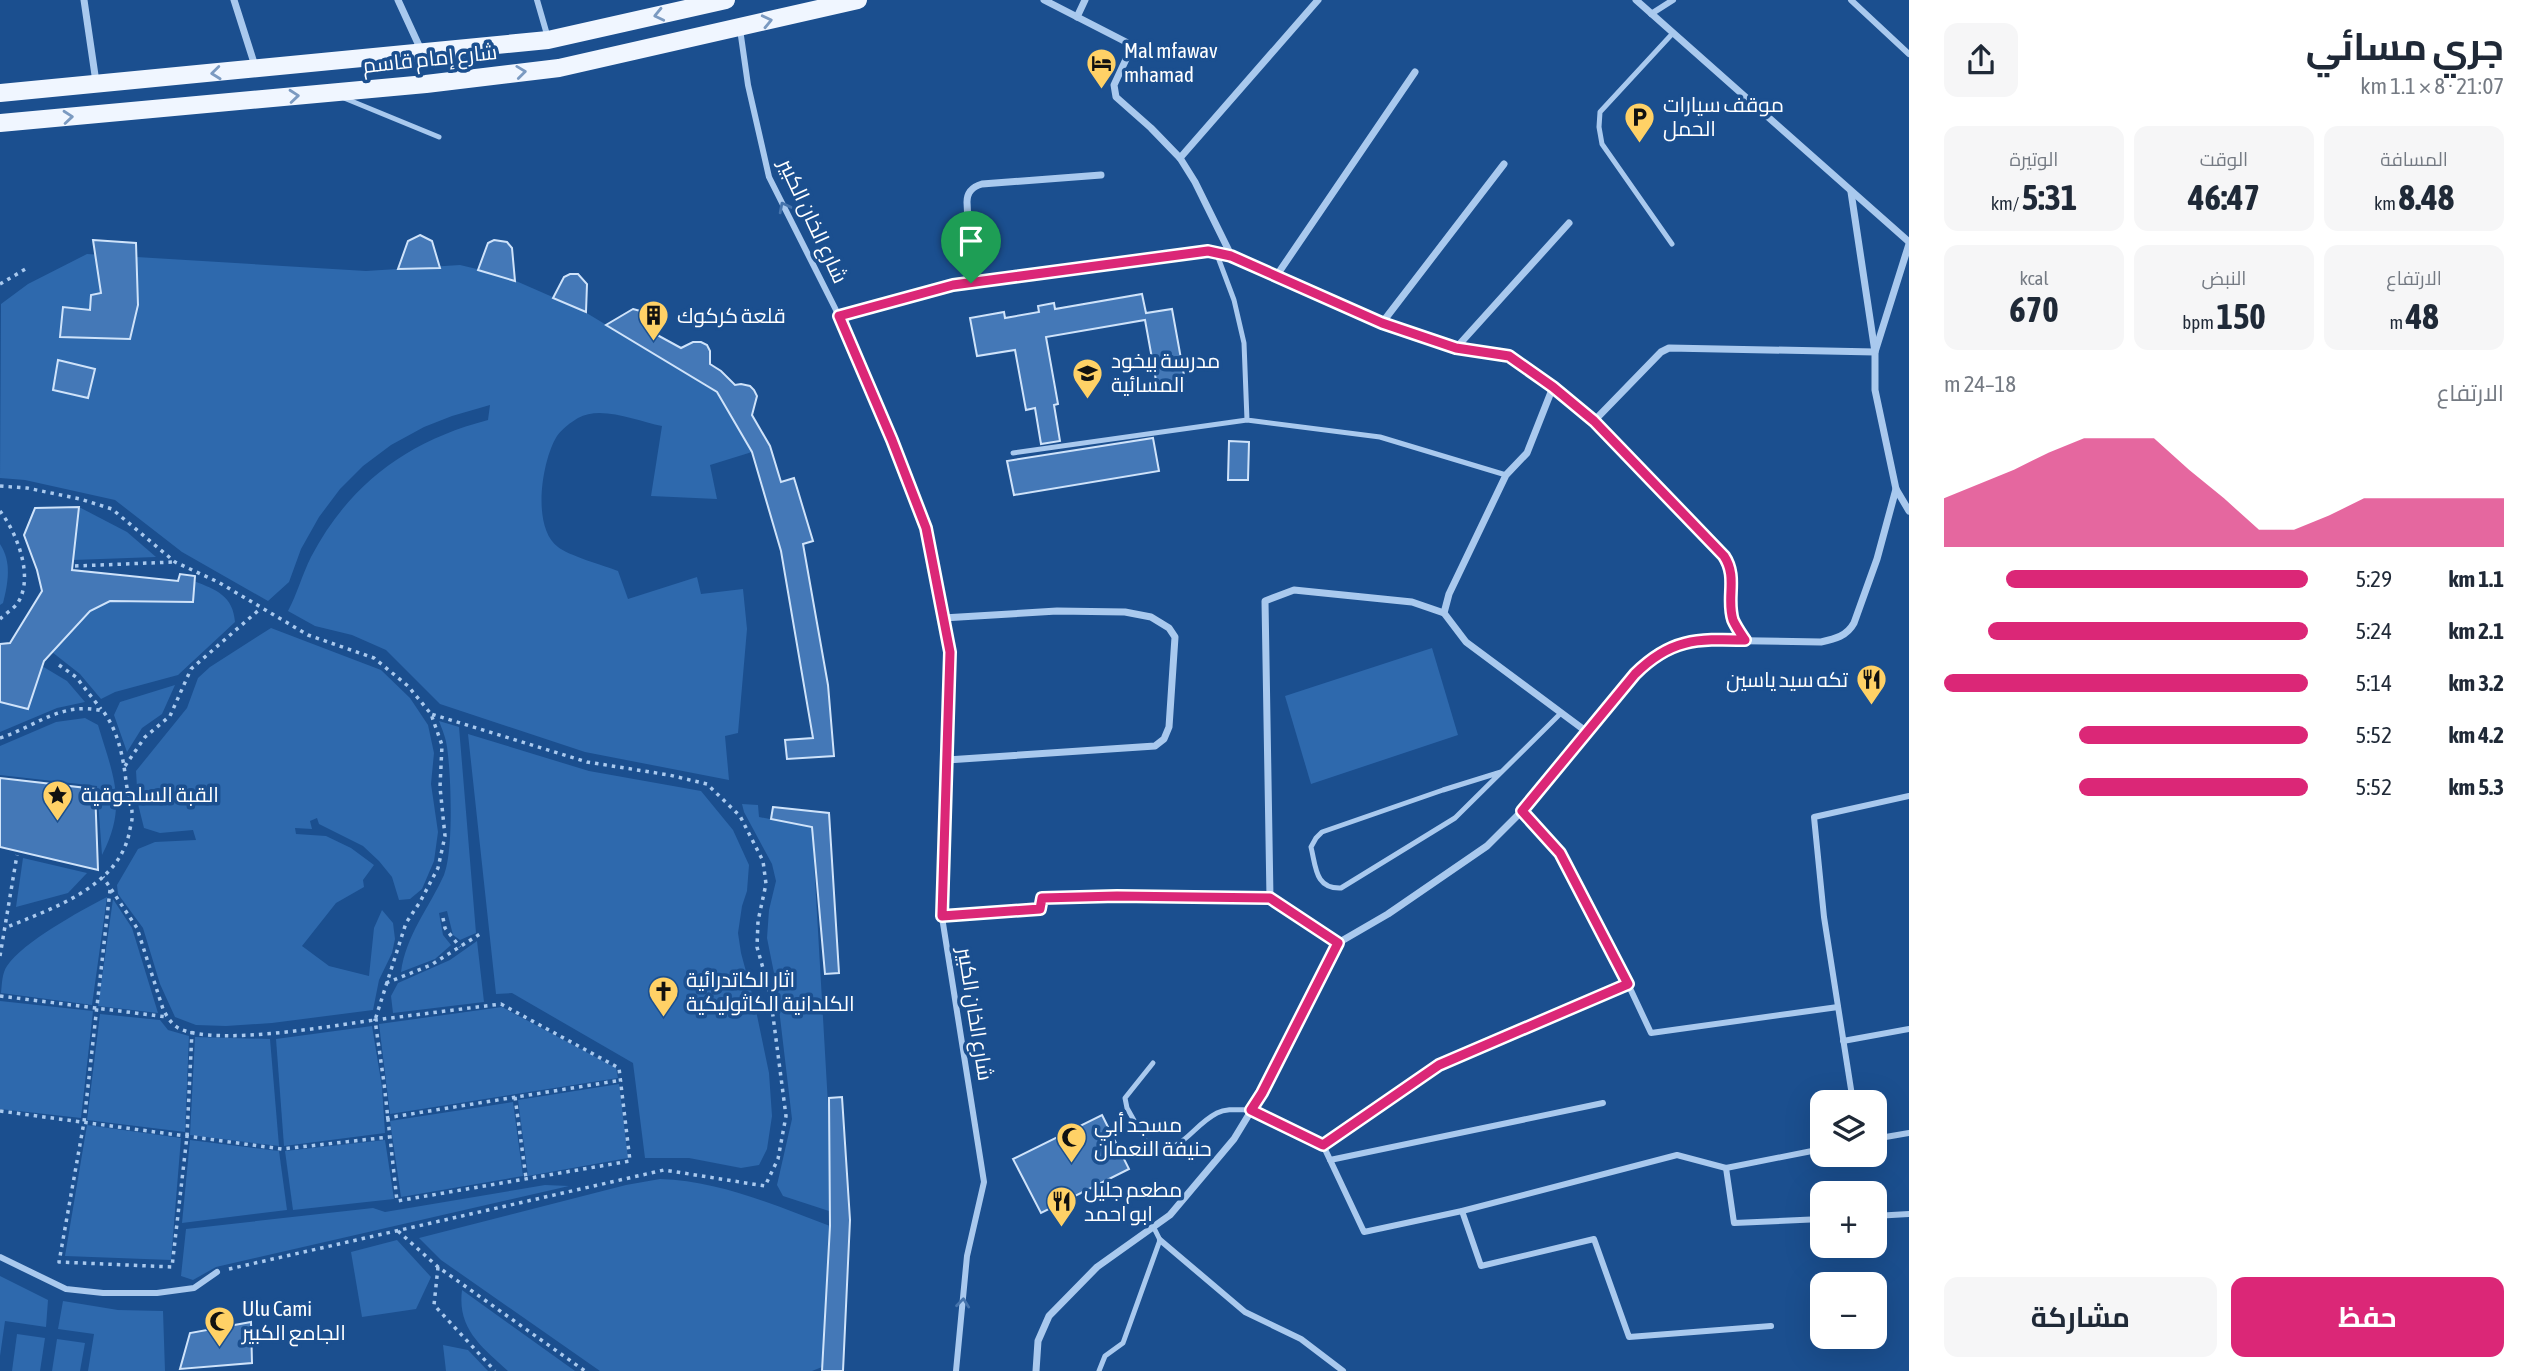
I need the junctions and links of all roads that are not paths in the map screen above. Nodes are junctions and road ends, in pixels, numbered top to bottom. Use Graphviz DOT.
graph roads {
  1 [pos="84,0"];
  2 [pos="234,0"];
  3 [pos="398,0"];
  4 [pos="537,0"];
  5 [pos="726,0"];
  6 [pos="858,0"];
  7 [pos="1044,0"];
  8 [pos="1085,0"];
  9 [pos="1318,0"];
  10 [pos="1636,0"];
  11 [pos="1673,0"];
  12 [pos="1851,0"];
  13 [pos="1651,14"];
  14 [pos="1077,17"];
  15 [pos="740,27"];
  16 [pos="1672,33"];
  17 [pos="548,40"];
  18 [pos="422,54"];
  19 [pos="1909,54"];
  20 [pos="256,69"];
  21 [pos="1415,72"];
  22 [pos="96,85"];
  23 [pos="0,93"];
  24 [pos="331,93"];
  25 [pos="0,123"];
  26 [pos="439,137"];
  27 [pos="1180,158"];
  28 [pos="1504,164"];
  29 [pos="1101,175"];
  30 [pos="1851,191"];
  31 [pos="1569,223"];
  32 [pos="1909,243"];
  33 [pos="1672,244"];
  34 [pos="1216,251"];
  35 [pos="1231,256"];
  36 [pos="1277,275"];
  37 [pos="971,283"];
  38 [pos="839,316"];
  39 [pos="1382,323"];
  40 [pos="1456,348"];
  41 [pos="1875,352"];
  42 [pos="1553,387"];
  43 [pos="1247,420"];
  44 [pos="1594,421"];
  45 [pos="1013,453"];
  46 [pos="1506,475"];
  47 [pos="1896,489"];
  48 [pos="1909,511"];
  49 [pos="1444,613"];
  50 [pos="943,618"];
  51 [pos="1745,640"];
  52 [pos="1560,714"];
  53 [pos="1587,732"];
  54 [pos="947,760"];
  55 [pos="1501,772"];
  56 [pos="1909,796"];
  57 [pos="1522,811"];
  58 [pos="1270,898"];
  59 [pos="942,916"];
  60 [pos="1338,943"];
  61 [pos="1628,984"];
  62 [pos="1838,1007"];
  63 [pos="1909,1029"];
  64 [pos="1843,1041"];
  65 [pos="1153,1063"];
  66 [pos="1851,1090"];
  67 [pos="1603,1102"];
  68 [pos="1251,1110"];
  69 [pos="1909,1133"];
  70 [pos="1887,1137"];
  71 [pos="1323,1145"];
  72 [pos="1810,1151"];
  73 [pos="1330,1160"];
  74 [pos="1726,1168"];
  75 [pos="1462,1210"];
  76 [pos="1909,1214"];
  77 [pos="1887,1215"];
  78 [pos="1810,1220"];
  79 [pos="1153,1226"];
  80 [pos="1160,1240"];
  81 [pos="0,1257"];
  82 [pos="217,1272"];
  83 [pos="1770,1326"];
  84 [pos="956,1371"];
  85 [pos="1036,1371"];
  86 [pos="1099,1371"];
  87 [pos="1343,1371"];
  1 -- 22 [label="street"];
  2 -- 20 [label="street"];
  3 -- 18 [label="street"];
  4 -- 17 [label="street"];
  5 -- 17 [label="main road, شارع إمام قاسم, one-way"];
  15 -- 6 [label="main road, شارع إمام قاسم, one-way"];
  7 -- 14 [label="street"];
  8 -- 14 [label="street"];
  9 -- 27 [label="street"];
  10 -- 13 [label="street"];
  11 -- 13 [label="street"];
  12 -- 19 [label="street"];
  13 -- 16 [label="street"];
  14 -- 27 [label="street"];
  24 -- 15 [label="main road, شارع إمام قاسم, one-way"];
  38 -- 15 [label="street, شارع الخان الكبير, one-way"];
  16 -- 30 [label="street"];
  16 -- 33 [label="lane"];
  17 -- 18 [label="main road, شارع إمام قاسم"];
  18 -- 20 [label="main road, شارع إمام قاسم"];
  20 -- 22 [label="main road, شارع إمام قاسم, one-way"];
  21 -- 36 [label="street"];
  22 -- 23 [label="main road, شارع إمام قاسم"];
  25 -- 24 [label="main road, شارع إمام قاسم, one-way"];
  24 -- 26 [label="lane"];
  27 -- 35 [label="street"];
  28 -- 39 [label="street"];
  29 -- 37 [label="street"];
  30 -- 32 [label="street"];
  30 -- 41 [label="street"];
  31 -- 40 [label="street"];
  32 -- 41 [label="street"];
  34 -- 35 [label="street"];
  34 -- 37 [label="street"];
  34 -- 43 [label="lane"];
  35 -- 36 [label="street"];
  36 -- 39 [label="street"];
  37 -- 38 [label="street"];
  38 -- 50 [label="street, شارع الخان الكبير"];
  39 -- 40 [label="street"];
  40 -- 42 [label="street"];
  41 -- 44 [label="street"];
  41 -- 47 [label="street"];
  42 -- 44 [label="street"];
  42 -- 46 [label="street"];
  43 -- 45 [label="lane"];
  43 -- 46 [label="lane"];
  44 -- 51 [label="street"];
  46 -- 49 [label="street"];
  47 -- 48 [label="street"];
  47 -- 51 [label="street"];
  49 -- 52 [label="street"];
  49 -- 58 [label="street"];
  50 -- 54 [label="street, شارع الخان الكبير"];
  50 -- 54 [label="street"];
  51 -- 53 [label="street"];
  52 -- 53 [label="street"];
  52 -- 55 [label="lane"];
  53 -- 57 [label="street"];
  54 -- 59 [label="street, شارع الخان الكبير"];
  55 -- 55 [label="lane"];
  56 -- 62 [label="street"];
  57 -- 60 [label="street"];
  57 -- 61 [label="street"];
  58 -- 59 [label="street"];
  58 -- 60 [label="street"];
  84 -- 59 [label="street, شارع الخان الكبير, one-way"];
  60 -- 68 [label="street"];
  61 -- 62 [label="street"];
  61 -- 71 [label="street"];
  62 -- 64 [label="street"];
  63 -- 64 [label="street"];
  64 -- 66 [label="street"];
  65 -- 68 [label="lane"];
  67 -- 73 [label="street"];
  68 -- 71 [label="street"];
  68 -- 79 [label="street"];
  69 -- 70 [label="street"];
  71 -- 73 [label="street"];
  72 -- 74 [label="street"];
  73 -- 75 [label="street"];
  74 -- 75 [label="street"];
  74 -- 78 [label="street"];
  75 -- 83 [label="street"];
  76 -- 77 [label="street"];
  79 -- 80 [label="lane"];
  79 -- 85 [label="street"];
  80 -- 86 [label="lane"];
  80 -- 87 [label="street"];
  81 -- 82 [label="street"];
}
